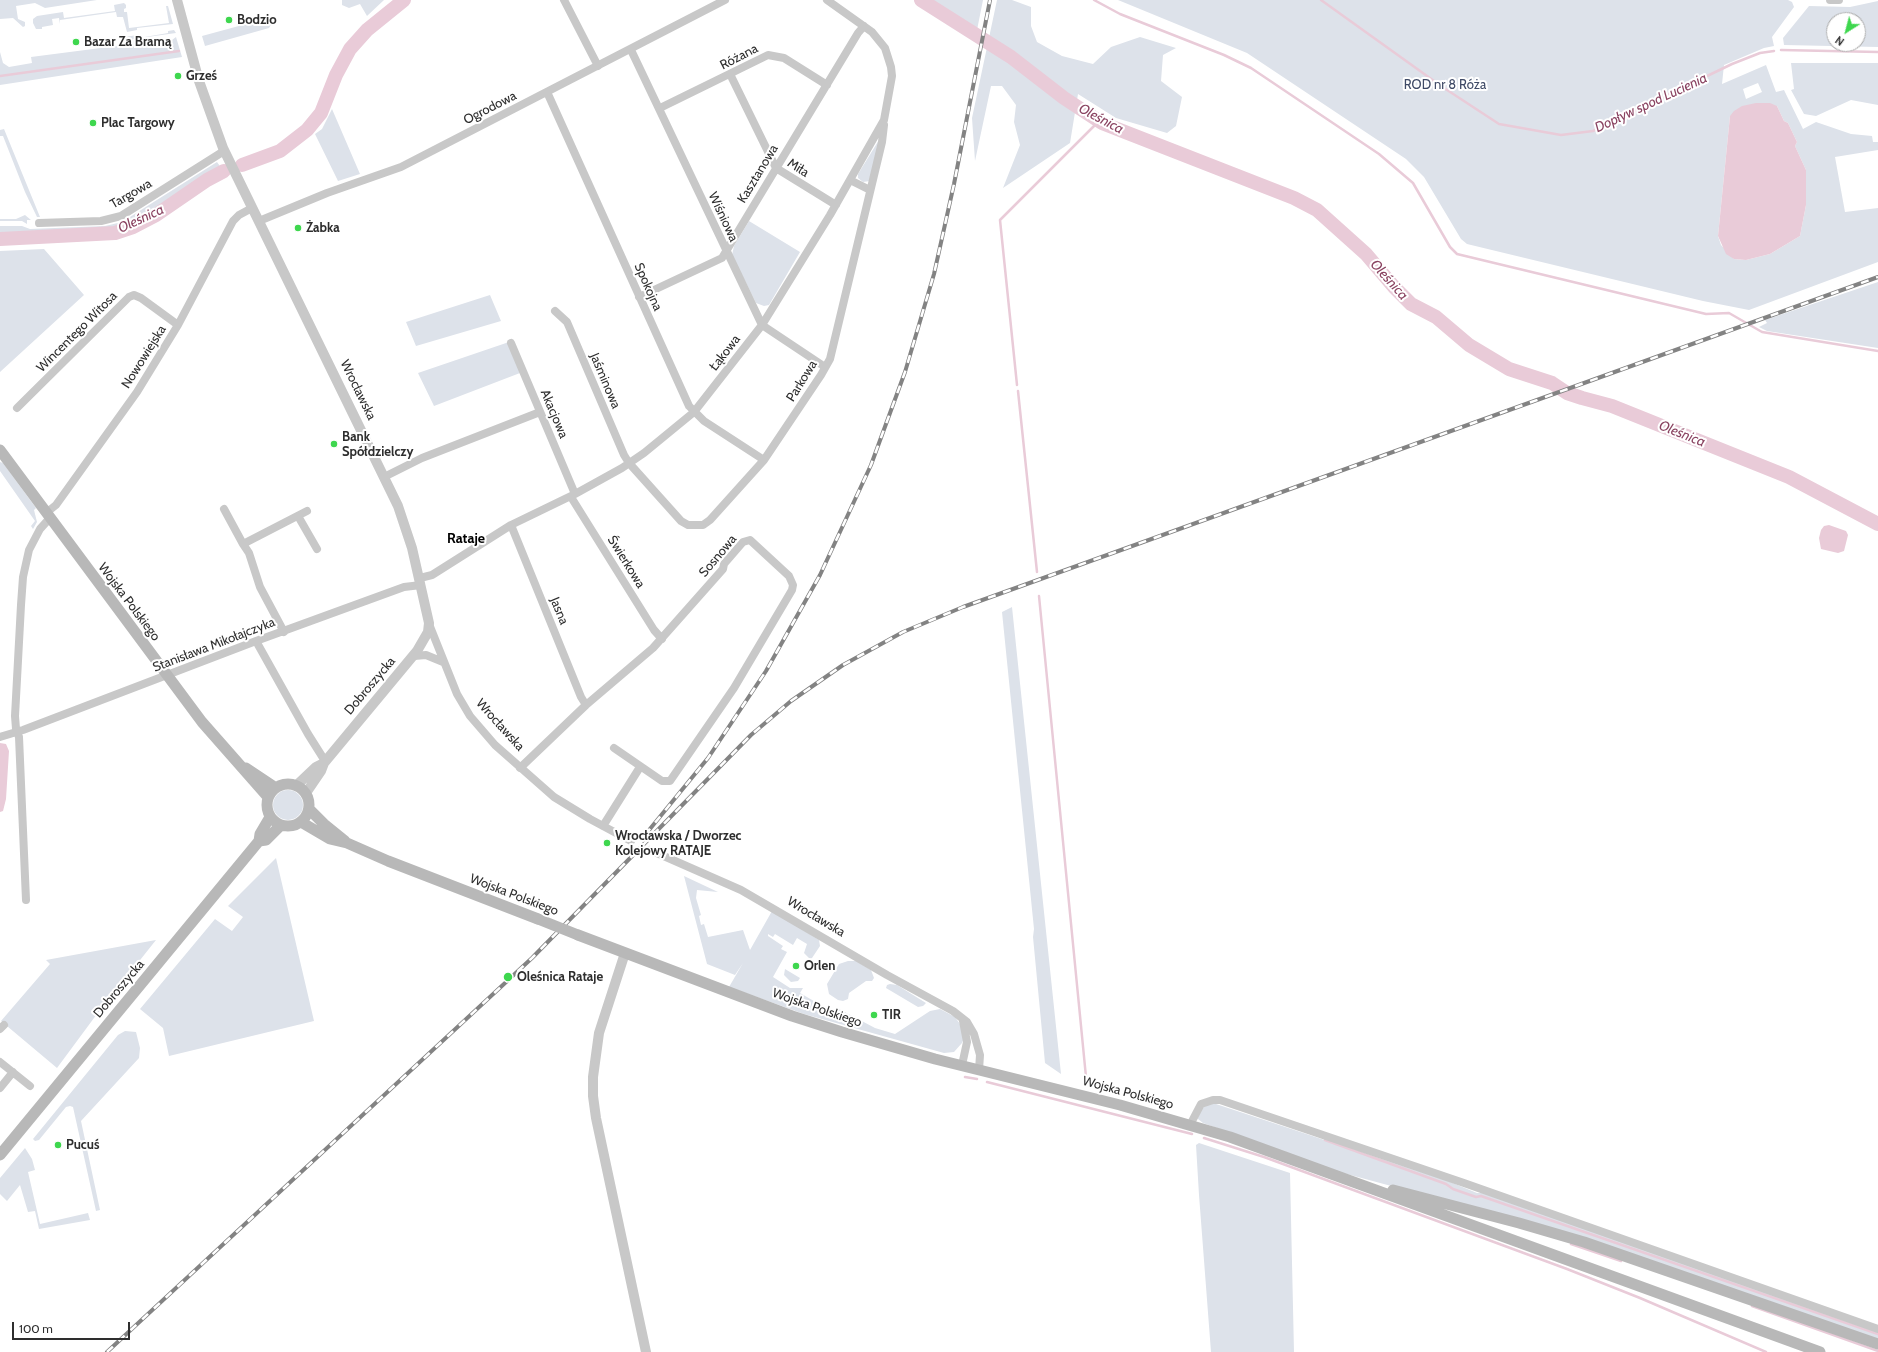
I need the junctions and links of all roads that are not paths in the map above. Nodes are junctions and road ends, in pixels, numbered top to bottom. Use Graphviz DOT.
graph roads {
  1 [pos="177,0"];
  2 [pos="564,0"];
  3 [pos="725,0"];
  4 [pos="827,0"];
  5 [pos="1830,0"];
  6 [pos="1839,0"];
  7 [pos="864,26"];
  8 [pos="631,50"];
  9 [pos="598,66"];
  10 [pos="730,74"];
  11 [pos="827,85"];
  12 [pos="548,92"];
  13 [pos="660,108"];
  14 [pos="884,120"];
  15 [pos="224,152"];
  16 [pos="776,168"];
  17 [pos="850,180"];
  18 [pos="870,190"];
  19 [pos="836,205"];
  20 [pos="252,208"];
  21 [pos="259,221"];
  22 [pos="39,223"];
  23 [pos="726,252"];
  24 [pos="639,297"];
  25 [pos="555,311"];
  26 [pos="178,325"];
  27 [pos="762,326"];
  28 [pos="511,343"];
  29 [pos="825,367"];
  30 [pos="17,408"];
  31 [pos="540,412"];
  32 [pos="694,412"];
  33 [pos="0,450"];
  34 [pos="764,460"];
  35 [pos="629,463"];
  36 [pos="384,477"];
  37 [pos="573,496"];
  38 [pos="224,510"];
  39 [pos="308,511"];
  40 [pos="48,516"];
  41 [pos="298,516"];
  42 [pos="511,526"];
  43 [pos="243,544"];
  44 [pos="316,549"];
  45 [pos="420,581"];
  46 [pos="429,624"];
  47 [pos="284,632"];
  48 [pos="662,639"];
  49 [pos="256,641"];
  50 [pos="414,656"];
  51 [pos="443,662"];
  52 [pos="167,676"];
  53 [pos="586,705"];
  54 [pos="17,732"];
  55 [pos="0,737"];
  56 [pos="614,748"];
  57 [pos="325,762"];
  58 [pos="242,766"];
  59 [pos="640,767"];
  60 [pos="520,768"];
  61 [pos="297,786"];
  62 [pos="276,788"];
  63 [pos="306,793"];
  64 [pos="268,797"];
  65 [pos="309,809"];
  66 [pos="270,817"];
  67 [pos="301,822"];
  68 [pos="281,825"];
  69 [pos="603,826"];
  70 [pos="259,841"];
  71 [pos="631,841"];
  72 [pos="347,843"];
  73 [pos="650,850"];
  74 [pos="26,900"];
  75 [pos="625,953"];
  76 [pos="962,1018"];
  77 [pos="0,1062"];
  78 [pos="962,1065"];
  79 [pos="979,1070"];
  80 [pos="13,1072"];
  81 [pos="30,1086"];
  82 [pos="0,1088"];
  83 [pos="1190,1125"];
  84 [pos="0,1155"];
  85 [pos="1337,1175"];
  86 [pos="1878,1329"];
  87 [pos="1878,1344"];
  88 [pos="646,1352"];
  89 [pos="1820,1352"];
  1 -- 15 [label="street, Wrocławska"];
  2 -- 9 [label="street"];
  3 -- 8 [label="street, Ogrodowa"];
  4 -- 7 [label="street"];
  5 -- 6 [label="street"];
  7 -- 11 [label="street, Kasztanowa"];
  7 -- 14 [label="street, Łąkowa"];
  8 -- 9 [label="street, Ogrodowa"];
  8 -- 13 [label="street, Wiśniowa"];
  9 -- 12 [label="street, Ogrodowa"];
  10 -- 11 [label="street, Różana"];
  10 -- 13 [label="street, Różana"];
  10 -- 16 [label="street, Miła"];
  11 -- 16 [label="street, Kasztanowa"];
  12 -- 21 [label="street, Ogrodowa"];
  12 -- 24 [label="street, Spokojna"];
  13 -- 23 [label="street, Wiśniowa"];
  14 -- 17 [label="street, Łąkowa"];
  14 -- 18 [label="street, Parkowa"];
  15 -- 20 [label="street, Wrocławska"];
  15 -- 22 [label="street, Targowa"];
  16 -- 19 [label="street, Miła"];
  16 -- 23 [label="street, Kasztanowa"];
  17 -- 18 [label="street"];
  17 -- 19 [label="street, Łąkowa"];
  18 -- 29 [label="street, Parkowa"];
  19 -- 27 [label="street, Łąkowa"];
  20 -- 21 [label="street, Wrocławska"];
  20 -- 26 [label="street, Nowowiejska"];
  21 -- 36 [label="street, Wrocławska"];
  23 -- 24 [label="street, Kasztanowa"];
  23 -- 27 [label="street, Wiśniowa"];
  24 -- 32 [label="street, Spokojna"];
  25 -- 35 [label="street, Jaśminowa"];
  26 -- 30 [label="street, Wincentego Witosa"];
  26 -- 40 [label="street, Nowowiejska"];
  27 -- 29 [label="street"];
  27 -- 32 [label="street, Łąkowa"];
  28 -- 31 [label="street, Akacjowa"];
  29 -- 34 [label="street, Parkowa"];
  31 -- 36 [label="street"];
  31 -- 37 [label="street, Akacjowa"];
  32 -- 34 [label="street, Spokojna"];
  32 -- 35 [label="street, Łąkowa"];
  33 -- 40 [label="main road, Wojska Polskiego"];
  34 -- 35 [label="street, Parkowa"];
  35 -- 37 [label="street, Łąkowa"];
  36 -- 45 [label="street, Wrocławska"];
  37 -- 42 [label="street, Łąkowa"];
  37 -- 48 [label="street, Świerkowa"];
  38 -- 43 [label="street"];
  39 -- 41 [label="street"];
  40 -- 52 [label="main road, Wojska Polskiego"];
  40 -- 54 [label="street, Nowowiejska"];
  41 -- 43 [label="street"];
  41 -- 44 [label="street"];
  42 -- 45 [label="street, Łąkowa"];
  42 -- 53 [label="street, Jasna"];
  43 -- 47 [label="street"];
  45 -- 46 [label="street, Wrocławska"];
  45 -- 47 [label="street, Stanisława Mikołajczyka"];
  46 -- 50 [label="street, Dobroszycka"];
  46 -- 51 [label="street, Wrocławska"];
  47 -- 49 [label="street, Stanisława Mikołajczyka"];
  48 -- 53 [label="street, Sosnowa"];
  48 -- 59 [label="street, Sosnowa"];
  49 -- 52 [label="street, Stanisława Mikołajczyka"];
  49 -- 57 [label="street"];
  50 -- 51 [label="street"];
  50 -- 57 [label="street, Dobroszycka"];
  51 -- 60 [label="street, Wrocławska"];
  52 -- 54 [label="street, Stanisława Mikołajczyka"];
  52 -- 58 [label="main road, Wojska Polskiego"];
  53 -- 60 [label="street, Sosnowa"];
  54 -- 55 [label="street, Stanisława Mikołajczyka"];
  54 -- 74 [label="street, Nowowiejska"];
  56 -- 59 [label="street, Sosnowa"];
  57 -- 61 [label="street, Dobroszycka"];
  57 -- 63 [label="street, Dobroszycka"];
  58 -- 62 [label="main road, Wojska Polskiego"];
  58 -- 64 [label="main road, Wojska Polskiego"];
  59 -- 69 [label="street"];
  60 -- 69 [label="street, Wrocławska"];
  61 -- 62 [label="main road"];
  61 -- 63 [label="main road"];
  62 -- 64 [label="main road"];
  63 -- 65 [label="main road"];
  64 -- 66 [label="main road"];
  65 -- 67 [label="main road"];
  65 -- 72 [label="main road, Wojska Polskiego"];
  66 -- 68 [label="main road"];
  66 -- 70 [label="main road, Dobroszycka"];
  67 -- 68 [label="main road"];
  67 -- 72 [label="main road, Wojska Polskiego"];
  68 -- 70 [label="main road, Dobroszycka"];
  69 -- 71 [label="street, Wrocławska"];
  70 -- 84 [label="main road, Dobroszycka"];
  72 -- 75 [label="main road, Wojska Polskiego, bridge"];
  73 -- 76 [label="street, Wrocławska"];
  75 -- 78 [label="main road, Wojska Polskiego"];
  75 -- 88 [label="street"];
  76 -- 78 [label="street"];
  76 -- 79 [label="street, Wrocławska"];
  77 -- 80 [label="street"];
  78 -- 79 [label="main road, Wojska Polskiego"];
  79 -- 83 [label="main road, Wojska Polskiego"];
  80 -- 81 [label="street"];
  80 -- 82 [label="street"];
  83 -- 85 [label="main road, Wojska Polskiego"];
  83 -- 86 [label="street"];
  85 -- 87 [label="main road"];
  85 -- 89 [label="main road"];
}
